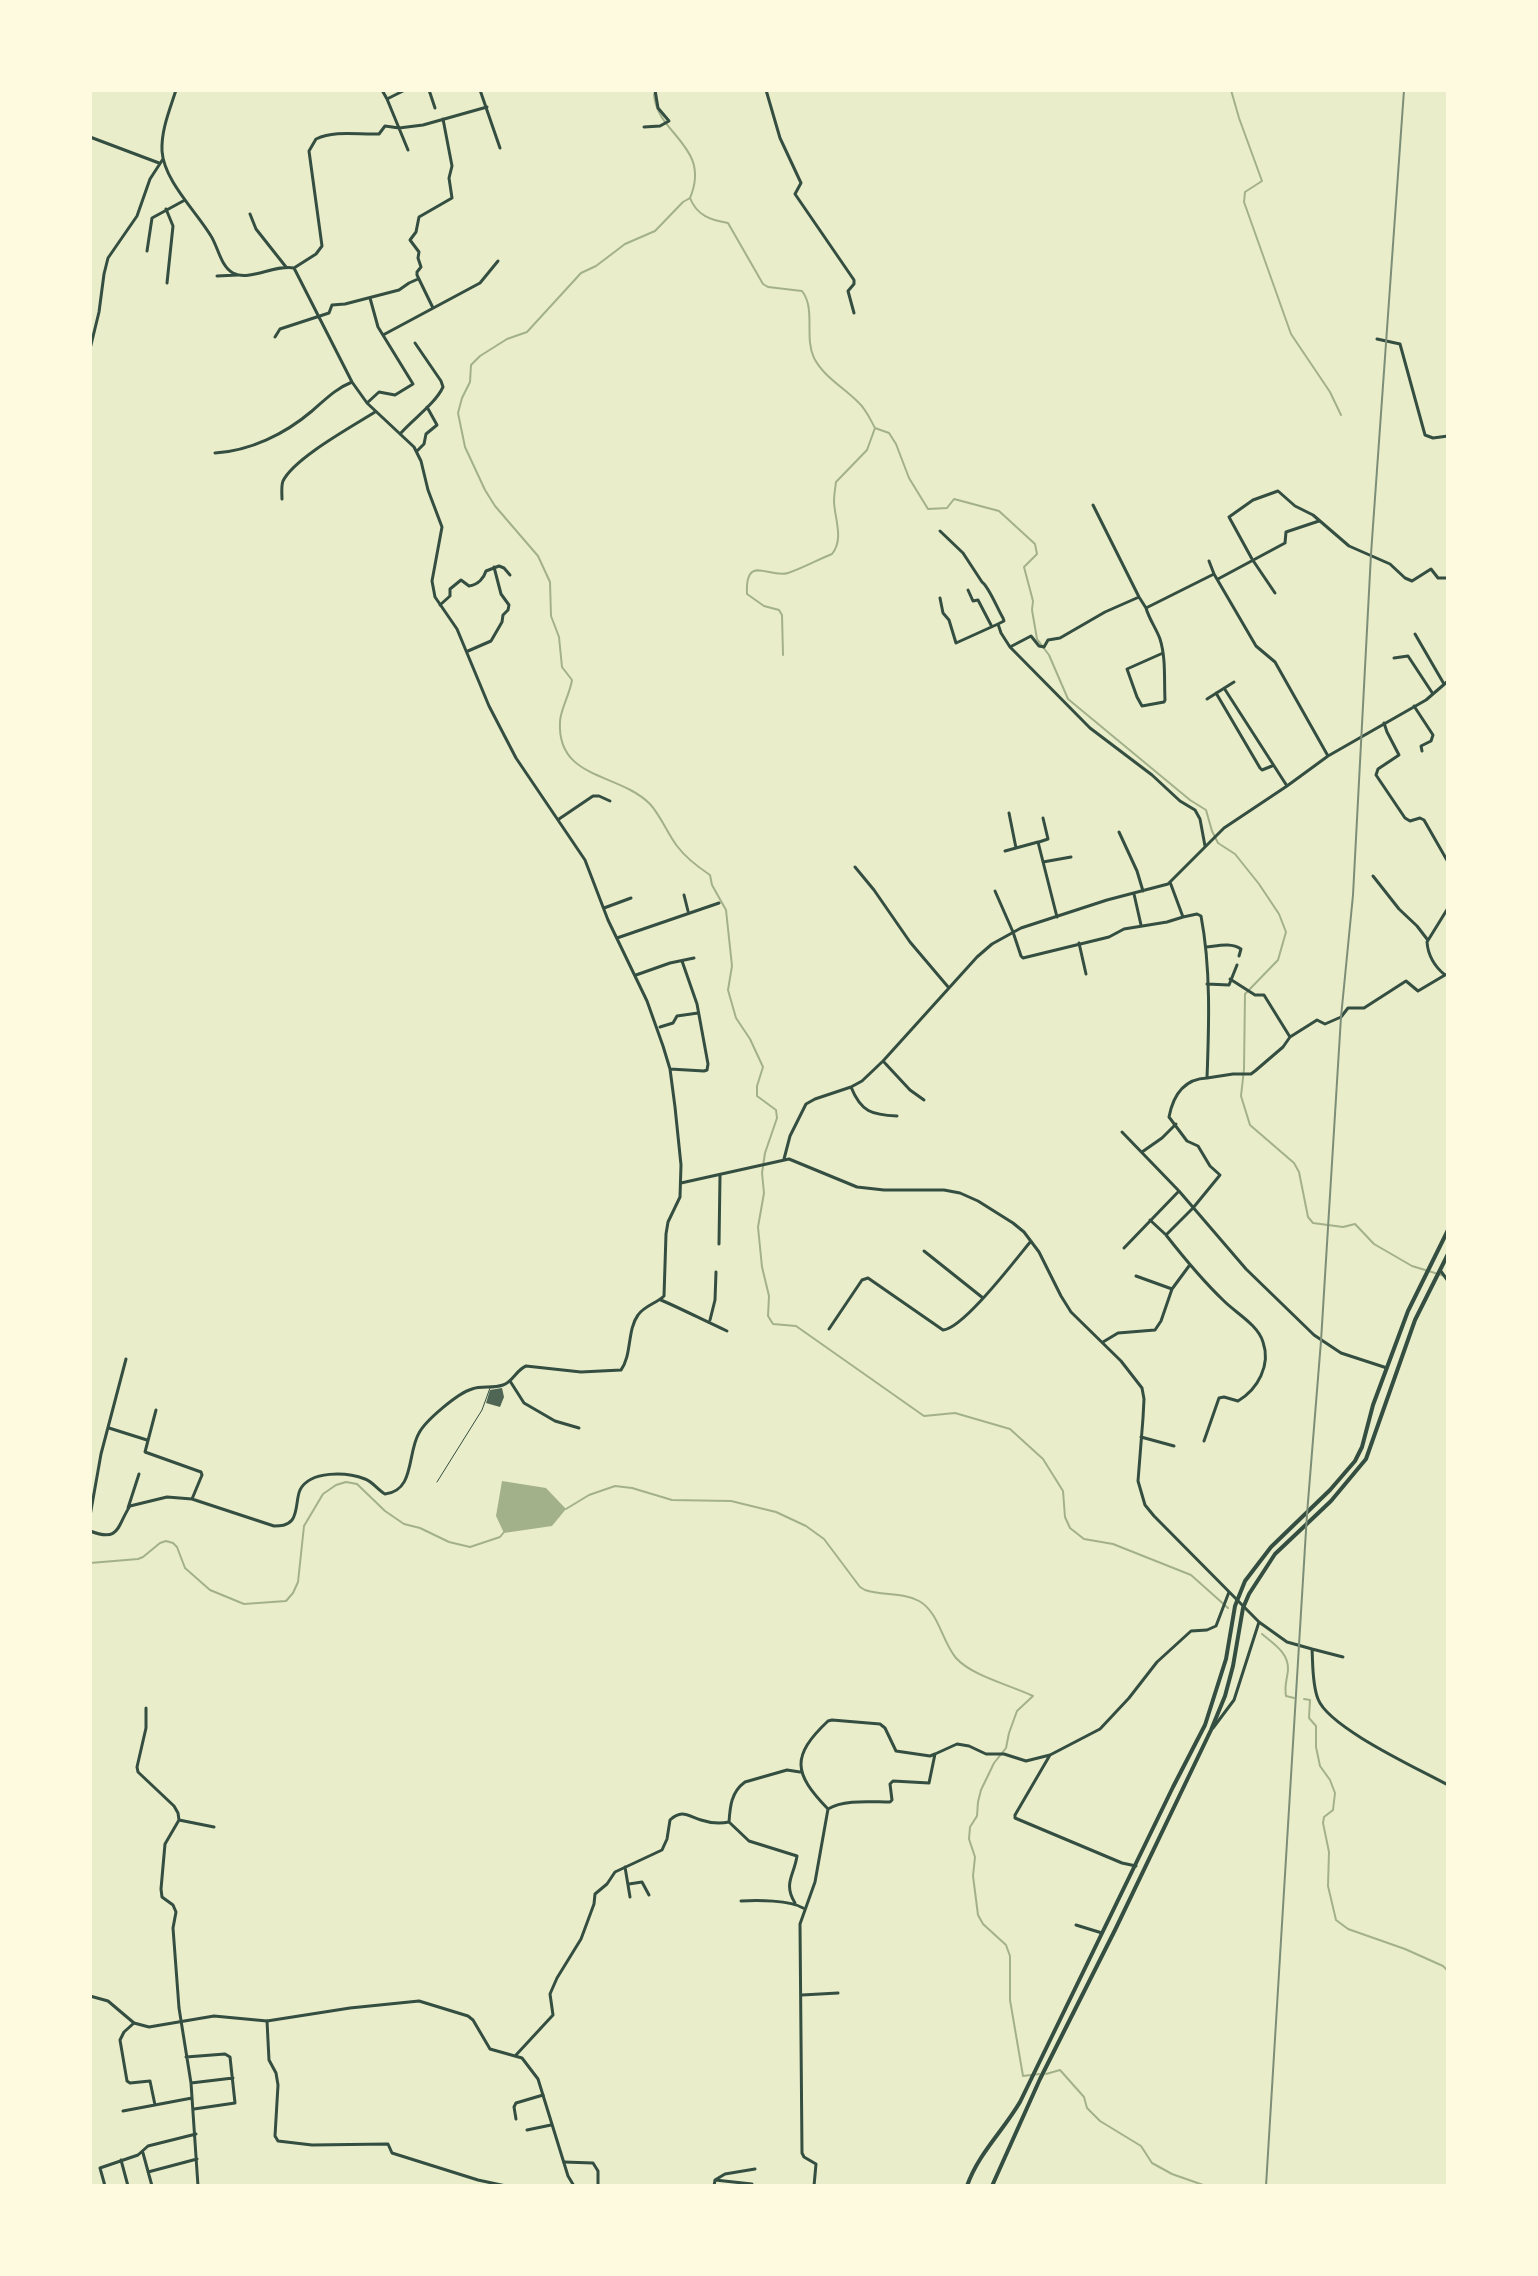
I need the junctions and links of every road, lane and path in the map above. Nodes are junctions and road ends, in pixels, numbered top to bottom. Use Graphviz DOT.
graph roads {
  1 [pos="176,90"];
  2 [pos="382,90"];
  3 [pos="405,90"];
  4 [pos="429,90"];
  5 [pos="480,90"];
  6 [pos="655,90"];
  7 [pos="766,90"];
  8 [pos="387,99"];
  9 [pos="487,107"];
  10 [pos="435,108"];
  11 [pos="443,119"];
  12 [pos="644,127"];
  13 [pos="399,128"];
  14 [pos="90,137"];
  15 [pos="500,148"];
  16 [pos="408,150"];
  17 [pos="161,161"];
  18 [pos="185,200"];
  19 [pos="166,209"];
  20 [pos="250,214"];
  21 [pos="147,251"];
  22 [pos="498,261"];
  23 [pos="286,267"];
  24 [pos="294,268"];
  25 [pos="238,275"];
  26 [pos="217,276"];
  27 [pos="418,279"];
  28 [pos="167,283"];
  29 [pos="370,298"];
  30 [pos="433,308"];
  31 [pos="854,313"];
  32 [pos="320,317"];
  33 [pos="383,335"];
  34 [pos="275,337"];
  35 [pos="1377,339"];
  36 [pos="415,343"];
  37 [pos="90,349"];
  38 [pos="352,382"];
  39 [pos="367,403"];
  40 [pos="427,407"];
  41 [pos="375,412"];
  42 [pos="400,434"];
  43 [pos="1448,436"];
  44 [pos="417,451"];
  45 [pos="215,453"];
  46 [pos="282,499"];
  47 [pos="1093,505"];
  48 [pos="1319,521"];
  49 [pos="940,531"];
  50 [pos="1252,559"];
  51 [pos="1209,561"];
  52 [pos="494,567"];
  53 [pos="1214,574"];
  54 [pos="510,575"];
  55 [pos="1448,578"];
  56 [pos="1217,580"];
  57 [pos="968,590"];
  58 [pos="1275,593"];
  59 [pos="1139,597"];
  60 [pos="940,598"];
  61 [pos="440,605"];
  62 [pos="1146,608"];
  63 [pos="998,624"];
  64 [pos="991,625"];
  65 [pos="1415,634"];
  66 [pos="1010,647"];
  67 [pos="468,651"];
  68 [pos="1163,653"];
  69 [pos="1394,658"];
  70 [pos="1234,682"];
  71 [pos="1446,682"];
  72 [pos="1224,688"];
  73 [pos="1216,693"];
  74 [pos="1433,694"];
  75 [pos="1207,699"];
  76 [pos="1414,706"];
  77 [pos="1384,723"];
  78 [pos="1422,751"];
  79 [pos="1328,756"];
  80 [pos="1274,765"];
  81 [pos="1287,786"];
  82 [pos="610,801"];
  83 [pos="1009,813"];
  84 [pos="1043,818"];
  85 [pos="559,819"];
  86 [pos="1119,832"];
  87 [pos="1038,842"];
  88 [pos="1205,846"];
  89 [pos="1016,848"];
  90 [pos="1005,851"];
  91 [pos="1071,857"];
  92 [pos="1043,862"];
  93 [pos="1448,862"];
  94 [pos="855,867"];
  95 [pos="1373,876"];
  96 [pos="1170,882"];
  97 [pos="995,891"];
  98 [pos="1143,891"];
  99 [pos="1134,894"];
  100 [pos="684,895"];
  101 [pos="631,898"];
  102 [pos="719,903"];
  103 [pos="604,908"];
  104 [pos="1448,908"];
  105 [pos="688,912"];
  106 [pos="1057,917"];
  107 [pos="1183,917"];
  108 [pos="1141,925"];
  109 [pos="1013,932"];
  110 [pos="617,938"];
  111 [pos="1427,939"];
  112 [pos="1079,943"];
  113 [pos="1206,947"];
  114 [pos="1239,956"];
  115 [pos="694,958"];
  116 [pos="682,961"];
  117 [pos="1237,965"];
  118 [pos="1086,974"];
  119 [pos="636,975"];
  120 [pos="1446,975"];
  121 [pos="1230,979"];
  122 [pos="1207,984"];
  123 [pos="949,988"];
  124 [pos="698,1013"];
  125 [pos="658,1028"];
  126 [pos="1290,1037"];
  127 [pos="883,1061"];
  128 [pos="670,1069"];
  129 [pos="1207,1078"];
  130 [pos="851,1087"];
  131 [pos="924,1100"];
  132 [pos="897,1116"];
  133 [pos="1176,1124"];
  134 [pos="1122,1132"];
  135 [pos="1142,1152"];
  136 [pos="784,1159"];
  137 [pos="720,1176"];
  138 [pos="681,1183"];
  139 [pos="1179,1191"];
  140 [pos="1193,1208"];
  141 [pos="1150,1220"];
  142 [pos="1448,1230"];
  143 [pos="1166,1235"];
  144 [pos="1031,1241"];
  145 [pos="719,1244"];
  146 [pos="1124,1248"];
  147 [pos="924,1251"];
  148 [pos="1448,1254"];
  149 [pos="1190,1266"];
  150 [pos="1440,1270"];
  151 [pos="716,1272"];
  152 [pos="1136,1276"];
  153 [pos="1448,1281"];
  154 [pos="1172,1289"];
  155 [pos="983,1298"];
  156 [pos="661,1300"];
  157 [pos="710,1322"];
  158 [pos="829,1329"];
  159 [pos="727,1331"];
  160 [pos="1103,1342"];
  161 [pos="126,1359"];
  162 [pos="1387,1368"];
  163 [pos="510,1381"];
  164 [pos="490,1388"];
  165 [pos="156,1410"];
  166 [pos="109,1428"];
  167 [pos="579,1428"];
  168 [pos="1141,1437"];
  169 [pos="148,1440"];
  170 [pos="1204,1441"];
  171 [pos="1174,1446"];
  172 [pos="139,1474"];
  173 [pos="437,1482"];
  174 [pos="192,1499"];
  175 [pos="92,1501"];
  176 [pos="128,1508"];
  177 [pos="90,1516"];
  178 [pos="90,1531"];
  179 [pos="1230,1592"];
  180 [pos="1259,1622"];
  181 [pos="1312,1649"];
  182 [pos="1343,1657"];
  183 [pos="146,1708"];
  184 [pos="1211,1730"];
  185 [pos="935,1754"];
  186 [pos="1050,1755"];
  187 [pos="800,1772"];
  188 [pos="1448,1785"];
  189 [pos="828,1809"];
  190 [pos="179,1820"];
  191 [pos="729,1822"];
  192 [pos="214,1827"];
  193 [pos="1136,1866"];
  194 [pos="625,1867"];
  195 [pos="629,1884"];
  196 [pos="649,1895"];
  197 [pos="630,1897"];
  198 [pos="741,1901"];
  199 [pos="795,1903"];
  200 [pos="805,1909"];
  201 [pos="1076,1925"];
  202 [pos="1102,1933"];
  203 [pos="838,1993"];
  204 [pos="802,1995"];
  205 [pos="90,1996"];
  206 [pos="1065,2008"];
  207 [pos="1073,2012"];
  208 [pos="181,2021"];
  209 [pos="267,2021"];
  210 [pos="134,2023"];
  211 [pos="516,2055"];
  212 [pos="186,2057"];
  213 [pos="233,2078"];
  214 [pos="191,2083"];
  215 [pos="543,2095"];
  216 [pos="192,2098"];
  217 [pos="155,2105"];
  218 [pos="194,2109"];
  219 [pos="123,2111"];
  220 [pos="516,2119"];
  221 [pos="552,2125"];
  222 [pos="527,2130"];
  223 [pos="196,2134"];
  224 [pos="143,2153"];
  225 [pos="197,2159"];
  226 [pos="121,2160"];
  227 [pos="564,2162"];
  228 [pos="755,2169"];
  229 [pos="148,2172"];
  230 [pos="715,2180"];
  231 [pos="752,2184"];
  232 [pos="105,2186"];
  233 [pos="128,2186"];
  234 [pos="152,2186"];
  235 [pos="198,2186"];
  236 [pos="506,2186"];
  237 [pos="574,2186"];
  238 [pos="598,2186"];
  239 [pos="714,2186"];
  240 [pos="814,2186"];
  241 [pos="967,2186"];
  242 [pos="992,2186"];
  1 -- 17 [label="street"];
  2 -- 8 [label="street"];
  3 -- 8 [label="street"];
  4 -- 10 [label="street"];
  5 -- 9 [label="street"];
  6 -- 12 [label="street"];
  7 -- 31 [label="street"];
  8 -- 13 [label="street"];
  9 -- 11 [label="street"];
  9 -- 15 [label="street"];
  11 -- 13 [label="street"];
  11 -- 27 [label="street"];
  13 -- 16 [label="street"];
  13 -- 24 [label="street"];
  14 -- 17 [label="street"];
  17 -- 18 [label="street"];
  17 -- 37 [label="street"];
  18 -- 19 [label="street"];
  18 -- 25 [label="street"];
  19 -- 21 [label="street"];
  19 -- 28 [label="street"];
  20 -- 23 [label="street"];
  22 -- 30 [label="street"];
  23 -- 24 [label="street"];
  23 -- 25 [label="street"];
  24 -- 32 [label="street"];
  25 -- 26 [label="street"];
  27 -- 29 [label="street"];
  27 -- 30 [label="street"];
  29 -- 32 [label="street"];
  29 -- 33 [label="street"];
  30 -- 33 [label="street"];
  32 -- 34 [label="street"];
  32 -- 38 [label="street"];
  33 -- 39 [label="street"];
  35 -- 43 [label="street"];
  36 -- 40 [label="street"];
  38 -- 39 [label="street"];
  38 -- 45 [label="street"];
  39 -- 41 [label="street"];
  40 -- 42 [label="street"];
  40 -- 44 [label="street"];
  41 -- 42 [label="street"];
  41 -- 46 [label="street"];
  42 -- 44 [label="street"];
  44 -- 61 [label="street"];
  47 -- 59 [label="street"];
  48 -- 50 [label="street"];
  48 -- 50 [label="street"];
  48 -- 55 [label="street"];
  49 -- 63 [label="street"];
  50 -- 56 [label="street"];
  50 -- 58 [label="street"];
  51 -- 53 [label="street"];
  52 -- 54 [label="street"];
  52 -- 61 [label="street"];
  52 -- 67 [label="street"];
  53 -- 56 [label="street"];
  53 -- 62 [label="street"];
  56 -- 79 [label="street"];
  57 -- 64 [label="street"];
  59 -- 62 [label="street"];
  59 -- 66 [label="street"];
  60 -- 64 [label="street"];
  61 -- 67 [label="street"];
  62 -- 68 [label="street"];
  63 -- 64 [label="street"];
  63 -- 66 [label="street"];
  65 -- 71 [label="street"];
  66 -- 88 [label="street"];
  67 -- 85 [label="street"];
  68 -- 68 [label="street"];
  69 -- 74 [label="street"];
  70 -- 72 [label="street"];
  71 -- 74 [label="street"];
  72 -- 73 [label="street"];
  72 -- 80 [label="street"];
  73 -- 75 [label="street"];
  73 -- 80 [label="street"];
  74 -- 76 [label="street"];
  76 -- 77 [label="street"];
  76 -- 78 [label="street"];
  77 -- 79 [label="street"];
  77 -- 93 [label="street"];
  79 -- 81 [label="street"];
  80 -- 81 [label="street"];
  81 -- 88 [label="street"];
  82 -- 85 [label="street"];
  83 -- 89 [label="street"];
  84 -- 87 [label="street"];
  85 -- 103 [label="street"];
  86 -- 98 [label="street"];
  87 -- 89 [label="street"];
  87 -- 92 [label="street"];
  88 -- 96 [label="street"];
  89 -- 90 [label="street"];
  91 -- 92 [label="street"];
  92 -- 106 [label="street"];
  94 -- 123 [label="street"];
  95 -- 111 [label="street"];
  96 -- 98 [label="street"];
  96 -- 107 [label="street"];
  97 -- 109 [label="street"];
  98 -- 99 [label="street"];
  99 -- 106 [label="street"];
  99 -- 108 [label="street"];
  100 -- 105 [label="street"];
  101 -- 103 [label="street"];
  102 -- 105 [label="street"];
  103 -- 110 [label="street"];
  104 -- 111 [label="street"];
  105 -- 110 [label="street"];
  106 -- 109 [label="street"];
  107 -- 108 [label="street"];
  107 -- 113 [label="street"];
  108 -- 112 [label="street"];
  109 -- 112 [label="street"];
  109 -- 123 [label="street"];
  110 -- 119 [label="street"];
  111 -- 120 [label="street"];
  112 -- 118 [label="street"];
  113 -- 114 [label="street"];
  113 -- 122 [label="street"];
  115 -- 116 [label="street"];
  116 -- 119 [label="street"];
  116 -- 124 [label="street"];
  117 -- 121 [label="street"];
  119 -- 125 [label="street"];
  120 -- 126 [label="street"];
  121 -- 122 [label="street"];
  121 -- 126 [label="street"];
  122 -- 129 [label="street"];
  123 -- 127 [label="street"];
  124 -- 125 [label="street"];
  124 -- 128 [label="street"];
  125 -- 128 [label="street"];
  126 -- 129 [label="street"];
  127 -- 130 [label="street"];
  127 -- 131 [label="street"];
  128 -- 138 [label="street"];
  129 -- 133 [label="street"];
  130 -- 132 [label="street"];
  130 -- 136 [label="street"];
  133 -- 135 [label="street"];
  133 -- 140 [label="street"];
  134 -- 135 [label="street"];
  135 -- 139 [label="street"];
  136 -- 137 [label="street"];
  136 -- 144 [label="street"];
  137 -- 138 [label="street"];
  137 -- 145 [label="street"];
  138 -- 156 [label="street"];
  139 -- 140 [label="street"];
  139 -- 141 [label="street"];
  140 -- 143 [label="street"];
  140 -- 162 [label="street"];
  141 -- 143 [label="street"];
  141 -- 146 [label="street"];
  142 -- 162 [label="main road"];
  143 -- 149 [label="street"];
  144 -- 155 [label="street"];
  144 -- 160 [label="street"];
  147 -- 155 [label="street"];
  148 -- 150 [label="main road"];
  149 -- 154 [label="street"];
  149 -- 170 [label="street"];
  150 -- 153 [label="street"];
  150 -- 184 [label="main road"];
  151 -- 157 [label="street"];
  152 -- 154 [label="street"];
  154 -- 160 [label="street"];
  155 -- 158 [label="street"];
  156 -- 157 [label="street"];
  156 -- 163 [label="street"];
  157 -- 159 [label="street"];
  160 -- 168 [label="street"];
  161 -- 166 [label="street"];
  162 -- 193 [label="main road"];
  163 -- 164 [label="street"];
  163 -- 167 [label="street"];
  164 -- 173 [label="lane"];
  164 -- 174 [label="street"];
  165 -- 169 [label="street"];
  166 -- 169 [label="street"];
  166 -- 175 [label="street"];
  168 -- 171 [label="street"];
  168 -- 179 [label="street"];
  169 -- 174 [label="street"];
  172 -- 176 [label="street"];
  174 -- 176 [label="street"];
  175 -- 177 [label="street"];
  176 -- 178 [label="street"];
  179 -- 180 [label="street"];
  179 -- 186 [label="street"];
  180 -- 181 [label="street"];
  180 -- 184 [label="street"];
  181 -- 182 [label="street"];
  181 -- 188 [label="street"];
  183 -- 190 [label="street"];
  184 -- 207 [label="main road"];
  185 -- 186 [label="street"];
  185 -- 187 [label="street"];
  185 -- 189 [label="street"];
  186 -- 193 [label="street"];
  187 -- 189 [label="street"];
  187 -- 191 [label="street"];
  189 -- 200 [label="street"];
  190 -- 192 [label="street"];
  190 -- 208 [label="street"];
  191 -- 194 [label="street"];
  191 -- 199 [label="street"];
  193 -- 202 [label="main road"];
  194 -- 195 [label="street"];
  194 -- 211 [label="street"];
  195 -- 196 [label="street"];
  195 -- 197 [label="street"];
  198 -- 199 [label="street"];
  199 -- 200 [label="street"];
  200 -- 204 [label="street"];
  201 -- 202 [label="street"];
  202 -- 206 [label="main road"];
  203 -- 204 [label="street"];
  204 -- 240 [label="street"];
  205 -- 210 [label="street"];
  206 -- 207 [label="main road"];
  206 -- 241 [label="main road"];
  207 -- 242 [label="main road"];
  208 -- 209 [label="street"];
  208 -- 210 [label="street"];
  208 -- 212 [label="street"];
  209 -- 211 [label="street"];
  209 -- 236 [label="street"];
  210 -- 217 [label="street"];
  211 -- 215 [label="street"];
  212 -- 213 [label="street"];
  212 -- 214 [label="street"];
  213 -- 214 [label="street"];
  213 -- 218 [label="street"];
  214 -- 216 [label="street"];
  215 -- 220 [label="street"];
  215 -- 221 [label="street"];
  216 -- 217 [label="street"];
  216 -- 218 [label="street"];
  217 -- 219 [label="street"];
  218 -- 223 [label="street"];
  221 -- 222 [label="street"];
  221 -- 227 [label="street"];
  223 -- 224 [label="street"];
  223 -- 225 [label="street"];
  224 -- 226 [label="street"];
  224 -- 229 [label="street"];
  225 -- 229 [label="street"];
  225 -- 235 [label="street"];
  226 -- 232 [label="street"];
  226 -- 233 [label="street"];
  227 -- 237 [label="street"];
  227 -- 238 [label="street"];
  228 -- 230 [label="street"];
  229 -- 234 [label="street"];
  230 -- 231 [label="street"];
  230 -- 239 [label="street"];
}
